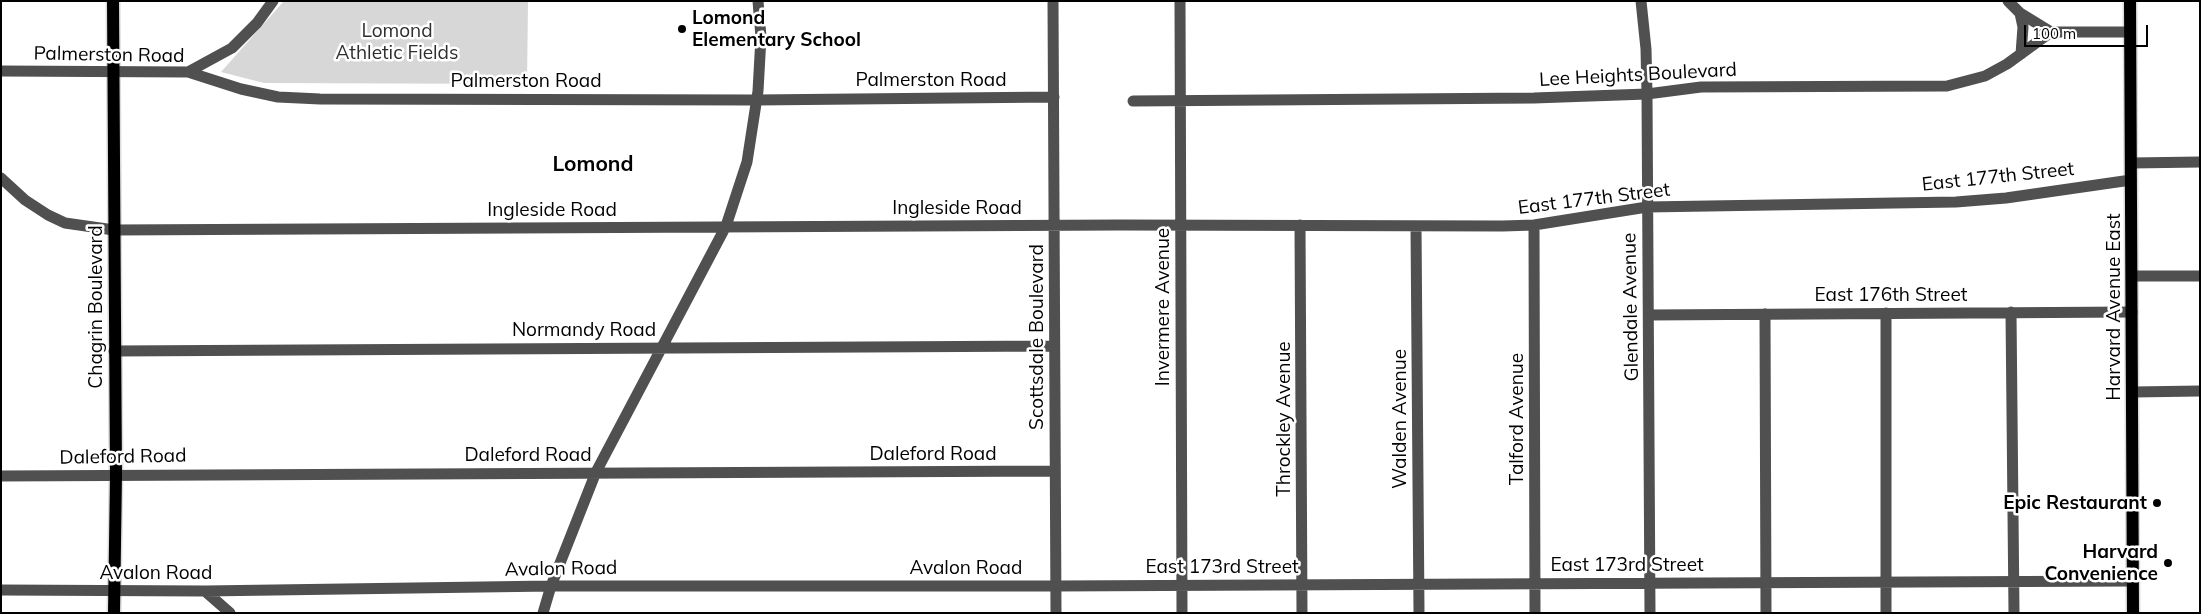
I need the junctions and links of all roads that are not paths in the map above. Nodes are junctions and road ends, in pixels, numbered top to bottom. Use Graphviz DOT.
graph roads {
  1 [pos="113,1"];
  2 [pos="273,1"];
  3 [pos="758,1"];
  4 [pos="1053,1"];
  5 [pos="1180,1"];
  6 [pos="1641,1"];
  7 [pos="2008,1"];
  8 [pos="2130,1"];
  9 [pos="2020,13"];
  10 [pos="2051,32"];
  11 [pos="2130,32"];
  12 [pos="2021,54"];
  13 [pos="1,70"];
  14 [pos="114,71"];
  15 [pos="188,72"];
  16 [pos="1647,94"];
  17 [pos="1054,97"];
  18 [pos="756,100"];
  19 [pos="1180,100"];
  20 [pos="1133,101"];
  21 [pos="2200,162"];
  22 [pos="2132,163"];
  23 [pos="1,178"];
  24 [pos="2132,180"];
  25 [pos="1647,207"];
  26 [pos="1180,224"];
  27 [pos="1055,225"];
  28 [pos="1118,225"];
  29 [pos="1534,225"];
  30 [pos="726,226"];
  31 [pos="1300,226"];
  32 [pos="1416,226"];
  33 [pos="114,230"];
  34 [pos="2132,276"];
  35 [pos="2200,276"];
  36 [pos="2011,312"];
  37 [pos="2132,312"];
  38 [pos="1886,313"];
  39 [pos="1765,314"];
  40 [pos="1650,315"];
  41 [pos="1054,346"];
  42 [pos="663,347"];
  43 [pos="114,351"];
  44 [pos="2200,391"];
  45 [pos="2133,392"];
  46 [pos="1055,471"];
  47 [pos="596,472"];
  48 [pos="116,474"];
  49 [pos="1,476"];
  50 [pos="2014,581"];
  51 [pos="2133,581"];
  52 [pos="1886,582"];
  53 [pos="1535,583"];
  54 [pos="1650,583"];
  55 [pos="1766,583"];
  56 [pos="1302,584"];
  57 [pos="1419,584"];
  58 [pos="1121,585"];
  59 [pos="1182,585"];
  60 [pos="551,586"];
  61 [pos="1056,586"];
  62 [pos="1,590"];
  63 [pos="114,591"];
  64 [pos="205,591"];
  65 [pos="114,613"];
  66 [pos="230,613"];
  67 [pos="542,613"];
  68 [pos="1056,613"];
  69 [pos="1182,613"];
  70 [pos="1302,613"];
  71 [pos="1419,613"];
  72 [pos="1535,613"];
  73 [pos="1650,613"];
  74 [pos="1766,613"];
  75 [pos="1886,613"];
  76 [pos="2014,613"];
  77 [pos="2133,613"];
  1 -- 14 [label="main road, Chagrin Boulevard"];
  2 -- 15 [label="street"];
  3 -- 18 [label="street"];
  4 -- 17 [label="street, Scottsdale Boulevard"];
  5 -- 19 [label="street, Invermere Avenue"];
  6 -- 16 [label="street, Glendale Avenue"];
  7 -- 9 [label="street"];
  8 -- 11 [label="main road, Harvard Avenue East"];
  9 -- 10 [label="street"];
  9 -- 12 [label="street"];
  10 -- 11 [label="street"];
  10 -- 12 [label="street, Lee Heights Boulevard"];
  11 -- 22 [label="main road, Harvard Avenue East"];
  12 -- 16 [label="street, Lee Heights Boulevard"];
  13 -- 14 [label="street, Palmerston Road"];
  14 -- 15 [label="street, Palmerston Road"];
  14 -- 33 [label="main road, Chagrin Boulevard"];
  15 -- 18 [label="street, Palmerston Road"];
  16 -- 19 [label="street, Lee Heights Boulevard"];
  16 -- 25 [label="street, Glendale Avenue"];
  17 -- 18 [label="street, Palmerston Road"];
  17 -- 27 [label="street, Scottsdale Boulevard"];
  18 -- 30 [label="street"];
  19 -- 20 [label="street, Lee Heights Boulevard"];
  19 -- 26 [label="street, Invermere Avenue"];
  21 -- 22 [label="street"];
  22 -- 24 [label="main road, Harvard Avenue East"];
  23 -- 33 [label="street, Ingleside Road"];
  24 -- 25 [label="street, East 177th Street"];
  24 -- 34 [label="main road, Harvard Avenue East"];
  25 -- 29 [label="street, East 177th Street"];
  25 -- 40 [label="street, Glendale Avenue"];
  26 -- 28 [label="street, East 177th Street"];
  26 -- 31 [label="street, East 177th Street"];
  26 -- 59 [label="street, Invermere Avenue"];
  27 -- 28 [label="street, Ingleside Road"];
  27 -- 30 [label="street, Ingleside Road"];
  27 -- 41 [label="street, Scottsdale Boulevard"];
  29 -- 32 [label="street, East 177th Street"];
  29 -- 53 [label="street, Talford Avenue"];
  30 -- 33 [label="street, Ingleside Road"];
  30 -- 42 [label="street"];
  31 -- 32 [label="street, East 177th Street"];
  31 -- 56 [label="street, Throckley Avenue"];
  32 -- 57 [label="street, Walden Avenue"];
  33 -- 43 [label="main road, Chagrin Boulevard"];
  34 -- 35 [label="street"];
  34 -- 37 [label="main road, Harvard Avenue East"];
  36 -- 37 [label="street, East 176th Street"];
  36 -- 38 [label="street, East 176th Street"];
  36 -- 50 [label="street"];
  37 -- 45 [label="main road, Harvard Avenue East"];
  38 -- 39 [label="street, East 176th Street"];
  38 -- 52 [label="street"];
  39 -- 40 [label="street, East 176th Street"];
  39 -- 55 [label="street"];
  40 -- 54 [label="street, Glendale Avenue"];
  41 -- 42 [label="street, Normandy Road"];
  41 -- 46 [label="street, Scottsdale Boulevard"];
  42 -- 43 [label="street, Normandy Road"];
  42 -- 47 [label="street"];
  43 -- 48 [label="main road, Chagrin Boulevard"];
  44 -- 45 [label="street"];
  45 -- 51 [label="main road, Harvard Avenue East"];
  46 -- 47 [label="street, Daleford Road"];
  46 -- 61 [label="street, Scottsdale Boulevard"];
  47 -- 48 [label="street, Daleford Road"];
  47 -- 60 [label="street"];
  48 -- 49 [label="street, Daleford Road"];
  48 -- 63 [label="main road, Chagrin Boulevard"];
  50 -- 51 [label="street, East 173rd Street"];
  50 -- 52 [label="street, East 173rd Street"];
  50 -- 76 [label="street"];
  51 -- 77 [label="main road, Harvard Avenue East"];
  52 -- 55 [label="street, East 173rd Street"];
  52 -- 75 [label="street"];
  53 -- 54 [label="street, East 173rd Street"];
  53 -- 57 [label="street, East 173rd Street"];
  53 -- 72 [label="street, Talford Avenue"];
  54 -- 55 [label="street, East 173rd Street"];
  54 -- 73 [label="street, Glendale Avenue"];
  55 -- 74 [label="street"];
  56 -- 57 [label="street, East 173rd Street"];
  56 -- 59 [label="street, East 173rd Street"];
  56 -- 70 [label="street, Throckley Avenue"];
  57 -- 71 [label="street, Walden Avenue"];
  58 -- 59 [label="street, East 173rd Street"];
  58 -- 61 [label="street, Avalon Road"];
  59 -- 69 [label="street, Invermere Avenue"];
  60 -- 61 [label="street, Avalon Road"];
  60 -- 64 [label="street, Avalon Road"];
  60 -- 67 [label="street"];
  61 -- 68 [label="street, Scottsdale Boulevard"];
  62 -- 63 [label="street, Avalon Road"];
  63 -- 64 [label="street, Avalon Road"];
  63 -- 65 [label="main road, Chagrin Boulevard"];
  64 -- 66 [label="street"];
}
